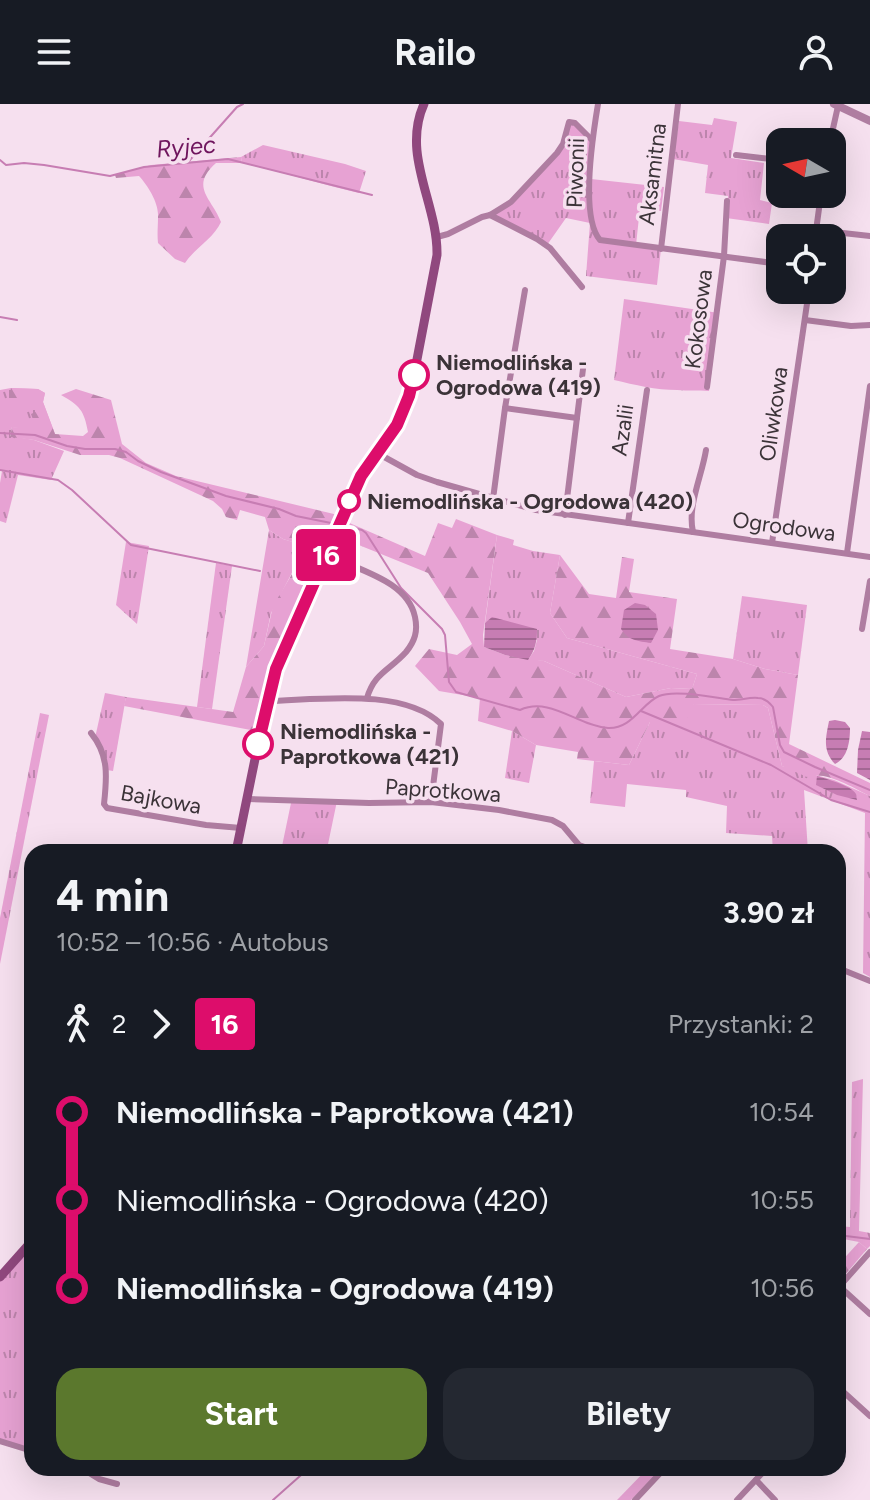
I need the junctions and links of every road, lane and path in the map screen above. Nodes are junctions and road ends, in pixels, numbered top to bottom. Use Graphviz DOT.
graph roads {
  1 [pos="424,104"];
  2 [pos="598,104"];
  3 [pos="678,104"];
  4 [pos="835,105"];
  5 [pos="870,121"];
  6 [pos="832,128"];
  7 [pos="592,140"];
  8 [pos="736,155"];
  9 [pos="766,158"];
  10 [pos="727,201"];
  11 [pos="490,215"];
  12 [pos="846,235"];
  13 [pos="870,236"];
  14 [pos="437,237"];
  15 [pos="661,249"];
  16 [pos="724,256"];
  17 [pos="766,262"];
  18 [pos="582,287"];
  19 [pos="525,290"];
  20 [pos="807,304"];
  21 [pos="805,320"];
  22 [pos="870,325"];
  23 [pos="583,369"];
  24 [pos="870,386"];
  25 [pos="707,387"];
  26 [pos="647,390"];
  27 [pos="505,408"];
  28 [pos="577,418"];
  29 [pos="706,450"];
  30 [pos="377,453"];
  31 [pos="493,499"];
  32 [pos="565,515"];
  33 [pos="628,523"];
  34 [pos="693,532"];
  35 [pos="772,543"];
  36 [pos="847,553"];
  37 [pos="327,554"];
  38 [pos="870,557"];
  39 [pos="870,581"];
  40 [pos="862,629"];
  41 [pos="367,698"];
  42 [pos="267,701"];
  43 [pos="91,733"];
  44 [pos="247,799"];
  45 [pos="431,802"];
  46 [pos="241,828"];
  47 [pos="238,844"];
  48 [pos="576,844"];
  49 [pos="846,971"];
  50 [pos="870,981"];
  51 [pos="24,1250"];
  52 [pos="870,1252"];
  53 [pos="0,1277"];
  54 [pos="846,1279"];
  55 [pos="846,1293"];
  56 [pos="870,1314"];
  57 [pos="846,1396"];
  58 [pos="870,1416"];
  59 [pos="0,1441"];
  60 [pos="24,1448"];
  61 [pos="94,1476"];
  62 [pos="658,1476"];
  63 [pos="760,1476"];
  64 [pos="756,1480"];
  65 [pos="117,1484"];
  66 [pos="635,1500"];
  67 [pos="737,1500"];
  68 [pos="775,1500"];
  1 -- 14 [label="main road"];
  2 -- 7 [label="street, Piwonii"];
  3 -- 15 [label="street, Aksamitna"];
  4 -- 5 [label="street"];
  4 -- 6 [label="street"];
  7 -- 11 [label="street"];
  7 -- 15 [label="street, Piwonii"];
  8 -- 9 [label="street"];
  10 -- 16 [label="street, Kokosowa"];
  11 -- 14 [label="street"];
  11 -- 18 [label="street"];
  12 -- 13 [label="street"];
  14 -- 30 [label="main road"];
  15 -- 16 [label="street"];
  16 -- 17 [label="street"];
  16 -- 25 [label="street, Kokosowa"];
  19 -- 27 [label="street"];
  20 -- 21 [label="street, Oliwkowa"];
  21 -- 22 [label="street"];
  21 -- 35 [label="street, Oliwkowa"];
  23 -- 28 [label="street"];
  24 -- 36 [label="street"];
  26 -- 33 [label="street, Azalii"];
  27 -- 28 [label="street"];
  27 -- 31 [label="street"];
  28 -- 32 [label="street"];
  29 -- 34 [label="street"];
  30 -- 31 [label="street, Ogrodowa"];
  30 -- 37 [label="main road"];
  31 -- 32 [label="street, Ogrodowa"];
  32 -- 33 [label="street, Ogrodowa"];
  33 -- 34 [label="street, Ogrodowa"];
  34 -- 35 [label="street, Ogrodowa"];
  35 -- 36 [label="street, Ogrodowa"];
  36 -- 38 [label="street, Ogrodowa"];
  37 -- 41 [label="street"];
  37 -- 42 [label="main road"];
  39 -- 40 [label="street"];
  41 -- 42 [label="street"];
  41 -- 45 [label="street"];
  42 -- 44 [label="main road"];
  43 -- 46 [label="street, Bajkowa"];
  44 -- 45 [label="street, Paprotkowa"];
  44 -- 46 [label="main road"];
  45 -- 48 [label="street, Paprotkowa"];
  46 -- 47 [label="main road"];
  49 -- 50 [label="street"];
  51 -- 53 [label="main road"];
  52 -- 54 [label="street"];
  55 -- 56 [label="street"];
  57 -- 58 [label="street"];
  59 -- 60 [label="street"];
  61 -- 65 [label="street"];
  62 -- 66 [label="street"];
  63 -- 64 [label="street"];
  64 -- 67 [label="street"];
  64 -- 68 [label="street"];
}
